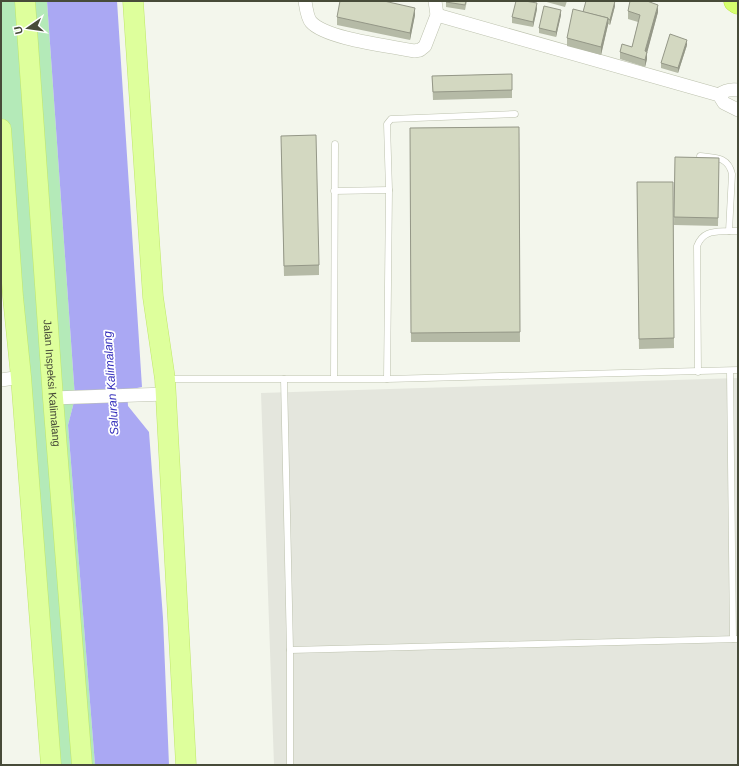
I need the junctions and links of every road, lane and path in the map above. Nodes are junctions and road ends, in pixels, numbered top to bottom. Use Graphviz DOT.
graph roads {
  1 [pos="25,1"];
  2 [pos="133,1"];
  3 [pos="305,1"];
  4 [pos="435,1"];
  5 [pos="735,1"];
  6 [pos="738,2"];
  7 [pos="437,15"];
  8 [pos="738,90"];
  9 [pos="719,95"];
  10 [pos="738,110"];
  11 [pos="515,114"];
  12 [pos="1,130"];
  13 [pos="334,144"];
  14 [pos="700,156"];
  15 [pos="389,190"];
  16 [pos="334,191"];
  17 [pos="738,230"];
  18 [pos="729,231"];
  19 [pos="7,297"];
  20 [pos="738,370"];
  21 [pos="730,371"];
  22 [pos="698,372"];
  23 [pos="21,377"];
  24 [pos="334,378"];
  25 [pos="284,379"];
  26 [pos="387,379"];
  27 [pos="1,380"];
  28 [pos="165,386"];
  29 [pos="60,398"];
  30 [pos="735,639"];
  31 [pos="290,650"];
  32 [pos="51,765"];
  33 [pos="82,765"];
  34 [pos="186,765"];
  35 [pos="290,765"];
  1 -- 29 [label="main road, Jalan Inspeksi Kalimalang"];
  2 -- 28 [label="main road"];
  3 -- 7 [label="street"];
  4 -- 7 [label="street"];
  5 -- 6 [label="highway"];
  7 -- 9 [label="street"];
  8 -- 9 [label="street"];
  9 -- 10 [label="street"];
  11 -- 15 [label="lane"];
  12 -- 19 [label="main road"];
  13 -- 16 [label="lane"];
  14 -- 18 [label="lane"];
  15 -- 16 [label="lane"];
  15 -- 26 [label="lane"];
  16 -- 24 [label="lane"];
  17 -- 18 [label="lane"];
  18 -- 22 [label="lane"];
  19 -- 23 [label="main road"];
  20 -- 21 [label="lane"];
  21 -- 22 [label="lane"];
  21 -- 30 [label="lane"];
  22 -- 26 [label="lane"];
  23 -- 27 [label="street"];
  23 -- 32 [label="main road"];
  24 -- 25 [label="lane"];
  24 -- 26 [label="lane"];
  25 -- 28 [label="lane"];
  25 -- 31 [label="lane"];
  28 -- 29 [label="street"];
  28 -- 34 [label="main road"];
  29 -- 33 [label="main road, Jalan Inspeksi Kalimalang"];
  30 -- 31 [label="lane"];
  31 -- 35 [label="lane"];
}
